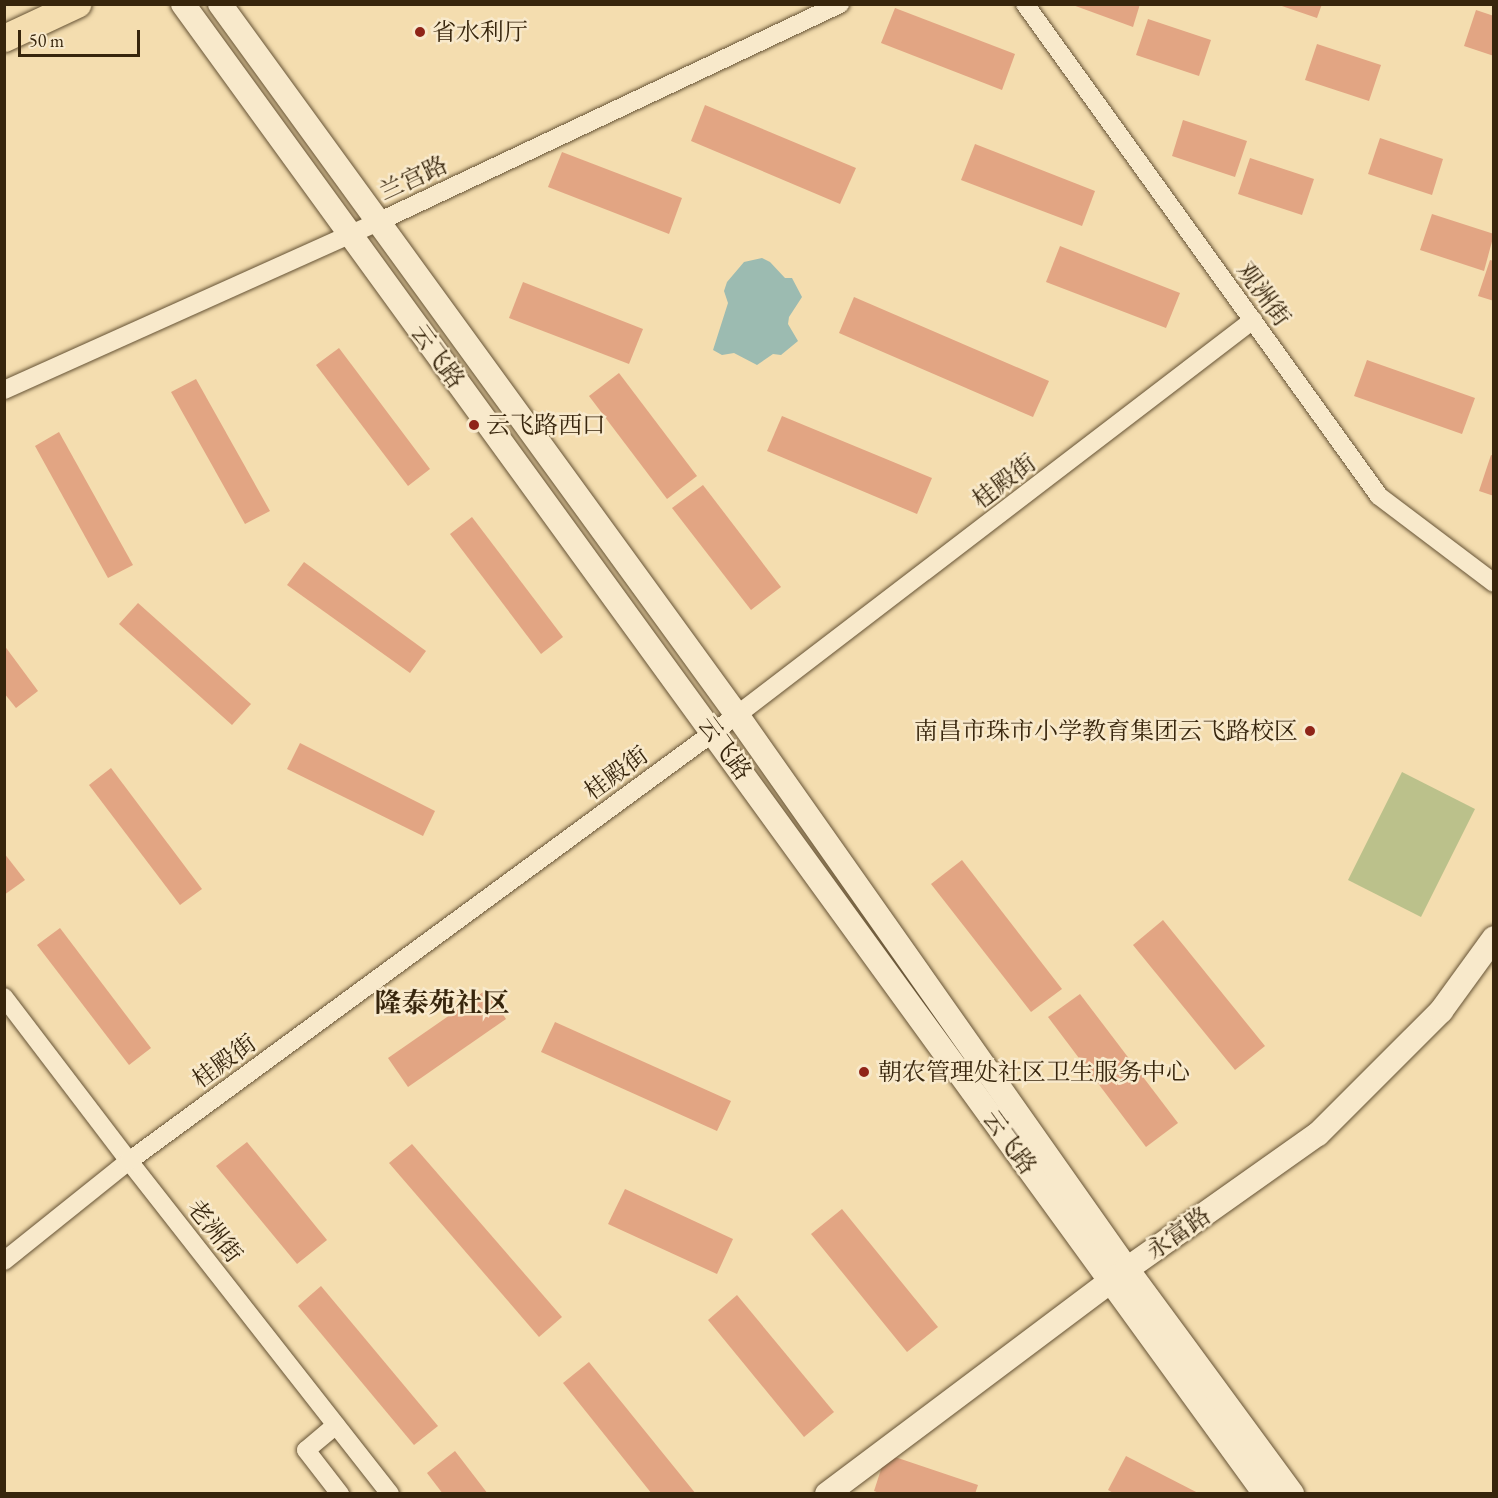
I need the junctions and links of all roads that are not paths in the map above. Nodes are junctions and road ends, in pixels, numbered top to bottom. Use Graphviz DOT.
graph roads {
  1 [pos="77,4"];
  2 [pos="183,4"];
  3 [pos="219,4"];
  4 [pos="840,4"];
  5 [pos="1025,4"];
  6 [pos="4,38"];
  7 [pos="378,222"];
  8 [pos="348,234"];
  9 [pos="1253,320"];
  10 [pos="4,390"];
  11 [pos="1494,583"];
  12 [pos="737,715"];
  13 [pos="712,732"];
  14 [pos="1494,938"];
  15 [pos="4,997"];
  16 [pos="129,1161"];
  17 [pos="4,1261"];
  18 [pos="1119,1275"];
  19 [pos="336,1425"];
  20 [pos="340,1494"];
  21 [pos="390,1494"];
  22 [pos="828,1494"];
  23 [pos="1265,1494"];
  24 [pos="1292,1494"];
  1 -- 6 [label="main road"];
  2 -- 8 [label="main road, 云飞路"];
  3 -- 7 [label="main road, 云飞路"];
  4 -- 7 [label="street, 兰宫路"];
  5 -- 9 [label="street, 观洲街"];
  7 -- 8 [label="street, 兰宫路"];
  7 -- 12 [label="main road, 云飞路"];
  8 -- 10 [label="street, 兰宫路"];
  8 -- 13 [label="main road, 云飞路"];
  9 -- 11 [label="street, 观洲街"];
  9 -- 12 [label="street, 桂殿街"];
  12 -- 13 [label="street, 桂殿街"];
  12 -- 18 [label="main road, 云飞路"];
  13 -- 16 [label="street, 桂殿街"];
  13 -- 18 [label="main road, 云飞路"];
  14 -- 18 [label="main road, 永富路"];
  15 -- 16 [label="street, 老洲街"];
  16 -- 17 [label="street, 桂殿街"];
  16 -- 19 [label="street, 老洲街"];
  18 -- 22 [label="main road, 永富路"];
  18 -- 23 [label="main road, 云飞路"];
  18 -- 24 [label="main road, 云飞路"];
  19 -- 20 [label="street"];
  19 -- 21 [label="street, 老洲街"];
}
